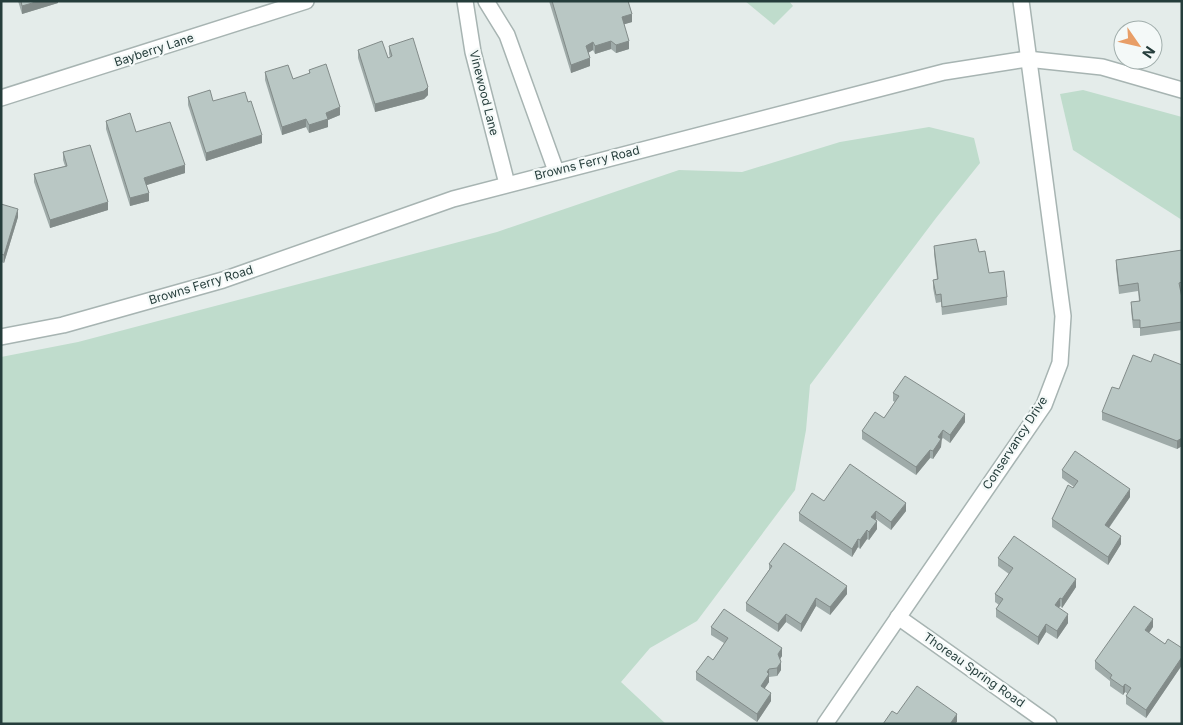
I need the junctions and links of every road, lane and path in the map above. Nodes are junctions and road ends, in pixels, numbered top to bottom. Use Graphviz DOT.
graph roads {
  1 [pos="306,1"];
  2 [pos="464,1"];
  3 [pos="486,1"];
  4 [pos="1021,1"];
  5 [pos="1027,59"];
  6 [pos="1182,90"];
  7 [pos="1,98"];
  8 [pos="556,171"];
  9 [pos="507,184"];
  10 [pos="1,337"];
  11 [pos="898,617"];
  12 [pos="825,724"];
  13 [pos="1049,724"];
  1 -- 7 [label="street, Bayberry Lane"];
  2 -- 9 [label="street, Vinewood Lane"];
  3 -- 8 [label="street"];
  4 -- 5 [label="street, Conservancy Drive"];
  5 -- 6 [label="street, Browns Ferry Road"];
  5 -- 8 [label="street, Browns Ferry Road"];
  5 -- 11 [label="street, Conservancy Drive"];
  8 -- 9 [label="street, Browns Ferry Road"];
  9 -- 10 [label="street, Browns Ferry Road"];
  11 -- 12 [label="street, Conservancy Drive"];
  11 -- 13 [label="street, Thoreau Spring Road"];
}
